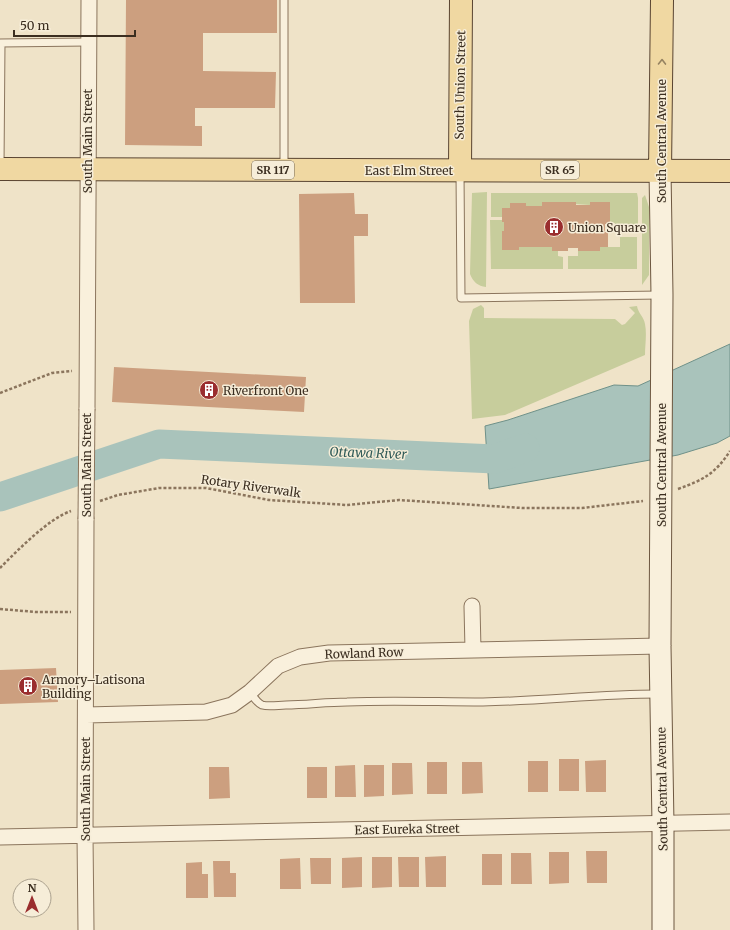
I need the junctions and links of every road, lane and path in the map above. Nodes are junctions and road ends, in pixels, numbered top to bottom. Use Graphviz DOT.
graph roads {
  1 [pos="89,0"];
  2 [pos="284,0"];
  3 [pos="461,0"];
  4 [pos="662,0"];
  5 [pos="88,42"];
  6 [pos="1,43"];
  7 [pos="0,169"];
  8 [pos="87,170"];
  9 [pos="284,170"];
  10 [pos="460,170"];
  11 [pos="660,170"];
  12 [pos="730,171"];
  13 [pos="662,295"];
  14 [pos="86,368"];
  15 [pos="0,393"];
  16 [pos="730,452"];
  17 [pos="673,490"];
  18 [pos="647,500"];
  19 [pos="97,502"];
  20 [pos="81,514"];
  21 [pos="0,568"];
  22 [pos="472,606"];
  23 [pos="0,609"];
  24 [pos="85,612"];
  25 [pos="660,646"];
  26 [pos="473,650"];
  27 [pos="250,692"];
  28 [pos="661,694"];
  29 [pos="86,715"];
  30 [pos="730,822"];
  31 [pos="663,824"];
  32 [pos="85,835"];
  33 [pos="0,837"];
  34 [pos="86,930"];
  35 [pos="663,930"];
  1 -- 5 [label="street, South Main Street"];
  2 -- 9 [label="lane"];
  3 -- 10 [label="main road, South Union Street"];
  11 -- 4 [label="main road, South Central Avenue, one-way"];
  5 -- 6 [label="lane"];
  5 -- 8 [label="street, South Main Street"];
  6 -- 7 [label="lane"];
  7 -- 8 [label="main road, SR 117"];
  8 -- 9 [label="main road, East Elm Street / SR 117"];
  8 -- 14 [label="street, South Main Street"];
  9 -- 10 [label="main road, East Elm Street / SR 117"];
  10 -- 11 [label="main road, East Elm Street / SR 65"];
  10 -- 13 [label="lane"];
  11 -- 12 [label="main road, East Elm Street / SR 65"];
  11 -- 13 [label="street, South Central Avenue"];
  13 -- 25 [label="street, South Central Avenue"];
  14 -- 15 [label="path"];
  14 -- 20 [label="street, South Main Street, bridge"];
  16 -- 17 [label="path"];
  18 -- 19 [label="path, Rotary Riverwalk"];
  20 -- 21 [label="path"];
  20 -- 24 [label="street, South Main Street"];
  22 -- 26 [label="street"];
  23 -- 24 [label="path"];
  24 -- 29 [label="street, South Main Street"];
  25 -- 26 [label="street, Rowland Row"];
  25 -- 28 [label="street, South Central Avenue"];
  26 -- 27 [label="street, Rowland Row"];
  27 -- 28 [label="lane"];
  27 -- 29 [label="street, Rowland Row"];
  28 -- 31 [label="street, South Central Avenue"];
  29 -- 32 [label="street, South Main Street"];
  30 -- 31 [label="street, East Eureka Street"];
  31 -- 32 [label="street, East Eureka Street"];
  31 -- 35 [label="street, South Central Avenue"];
  32 -- 33 [label="street, East Eureka Street"];
  32 -- 34 [label="street, South Main Street"];
}
